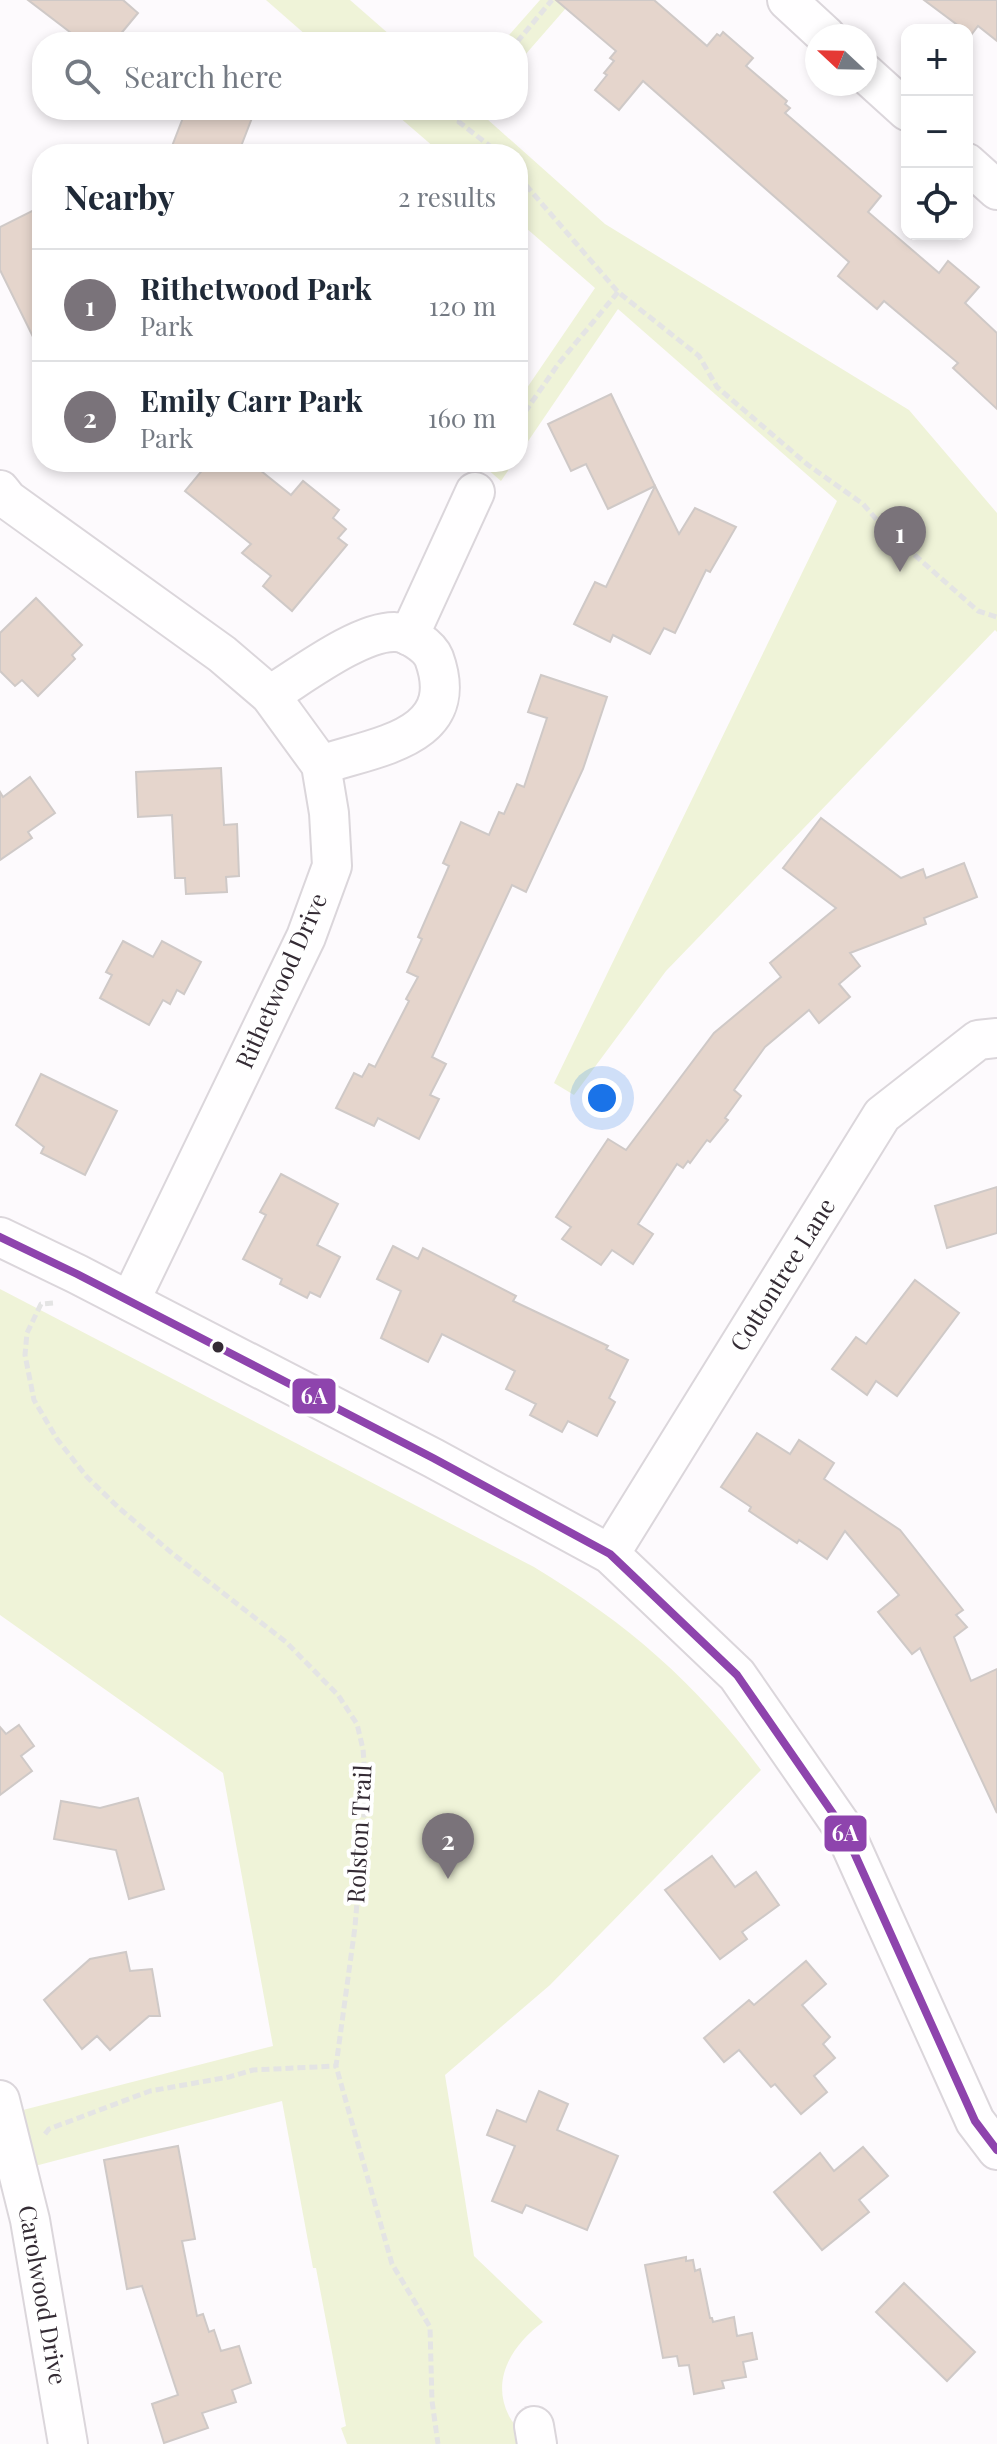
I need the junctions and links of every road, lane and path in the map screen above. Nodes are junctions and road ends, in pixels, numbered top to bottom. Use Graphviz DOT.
graph roads {
  1 [pos="552,0"];
  2 [pos="787,0"];
  3 [pos="813,24"];
  4 [pos="525,32"];
  5 [pos="877,84"];
  6 [pos="901,106"];
  7 [pos="460,120"];
  8 [pos="487,144"];
  9 [pos="973,168"];
  10 [pos="528,188"];
  11 [pos="997,190"];
  12 [pos="618,292"];
  13 [pos="528,408"];
  14 [pos="475,492"];
  15 [pos="3,498"];
  16 [pos="997,617"];
  17 [pos="409,636"];
  18 [pos="270,695"];
  19 [pos="321,765"];
  20 [pos="997,1038"];
  21 [pos="0,1237"];
  22 [pos="77,1274"];
  23 [pos="130,1301"];
  24 [pos="610,1554"];
  25 [pos="336,2066"];
  26 [pos="0,2100"];
  27 [pos="997,2150"];
  28 [pos="17,2167"];
  29 [pos="68,2444"];
  30 [pos="438,2444"];
  1 -- 4 [label="path"];
  2 -- 3 [label="street"];
  5 -- 6 [label="street"];
  7 -- 8 [label="path"];
  9 -- 11 [label="street"];
  10 -- 12 [label="path"];
  12 -- 13 [label="path"];
  12 -- 16 [label="path"];
  14 -- 17 [label="street"];
  15 -- 18 [label="street, Rithetwood Drive"];
  17 -- 18 [label="street"];
  17 -- 19 [label="street"];
  18 -- 19 [label="street, Rithetwood Drive"];
  19 -- 23 [label="street, Rithetwood Drive"];
  20 -- 24 [label="street, Cottontree Lane"];
  21 -- 22 [label="street"];
  22 -- 23 [label="street"];
  22 -- 25 [label="path, Rolston Trail"];
  23 -- 24 [label="street"];
  24 -- 27 [label="street"];
  25 -- 28 [label="path"];
  25 -- 30 [label="path, Rolston Trail"];
  26 -- 28 [label="street, Carolwood Drive"];
  28 -- 29 [label="street, Carolwood Drive"];
}
